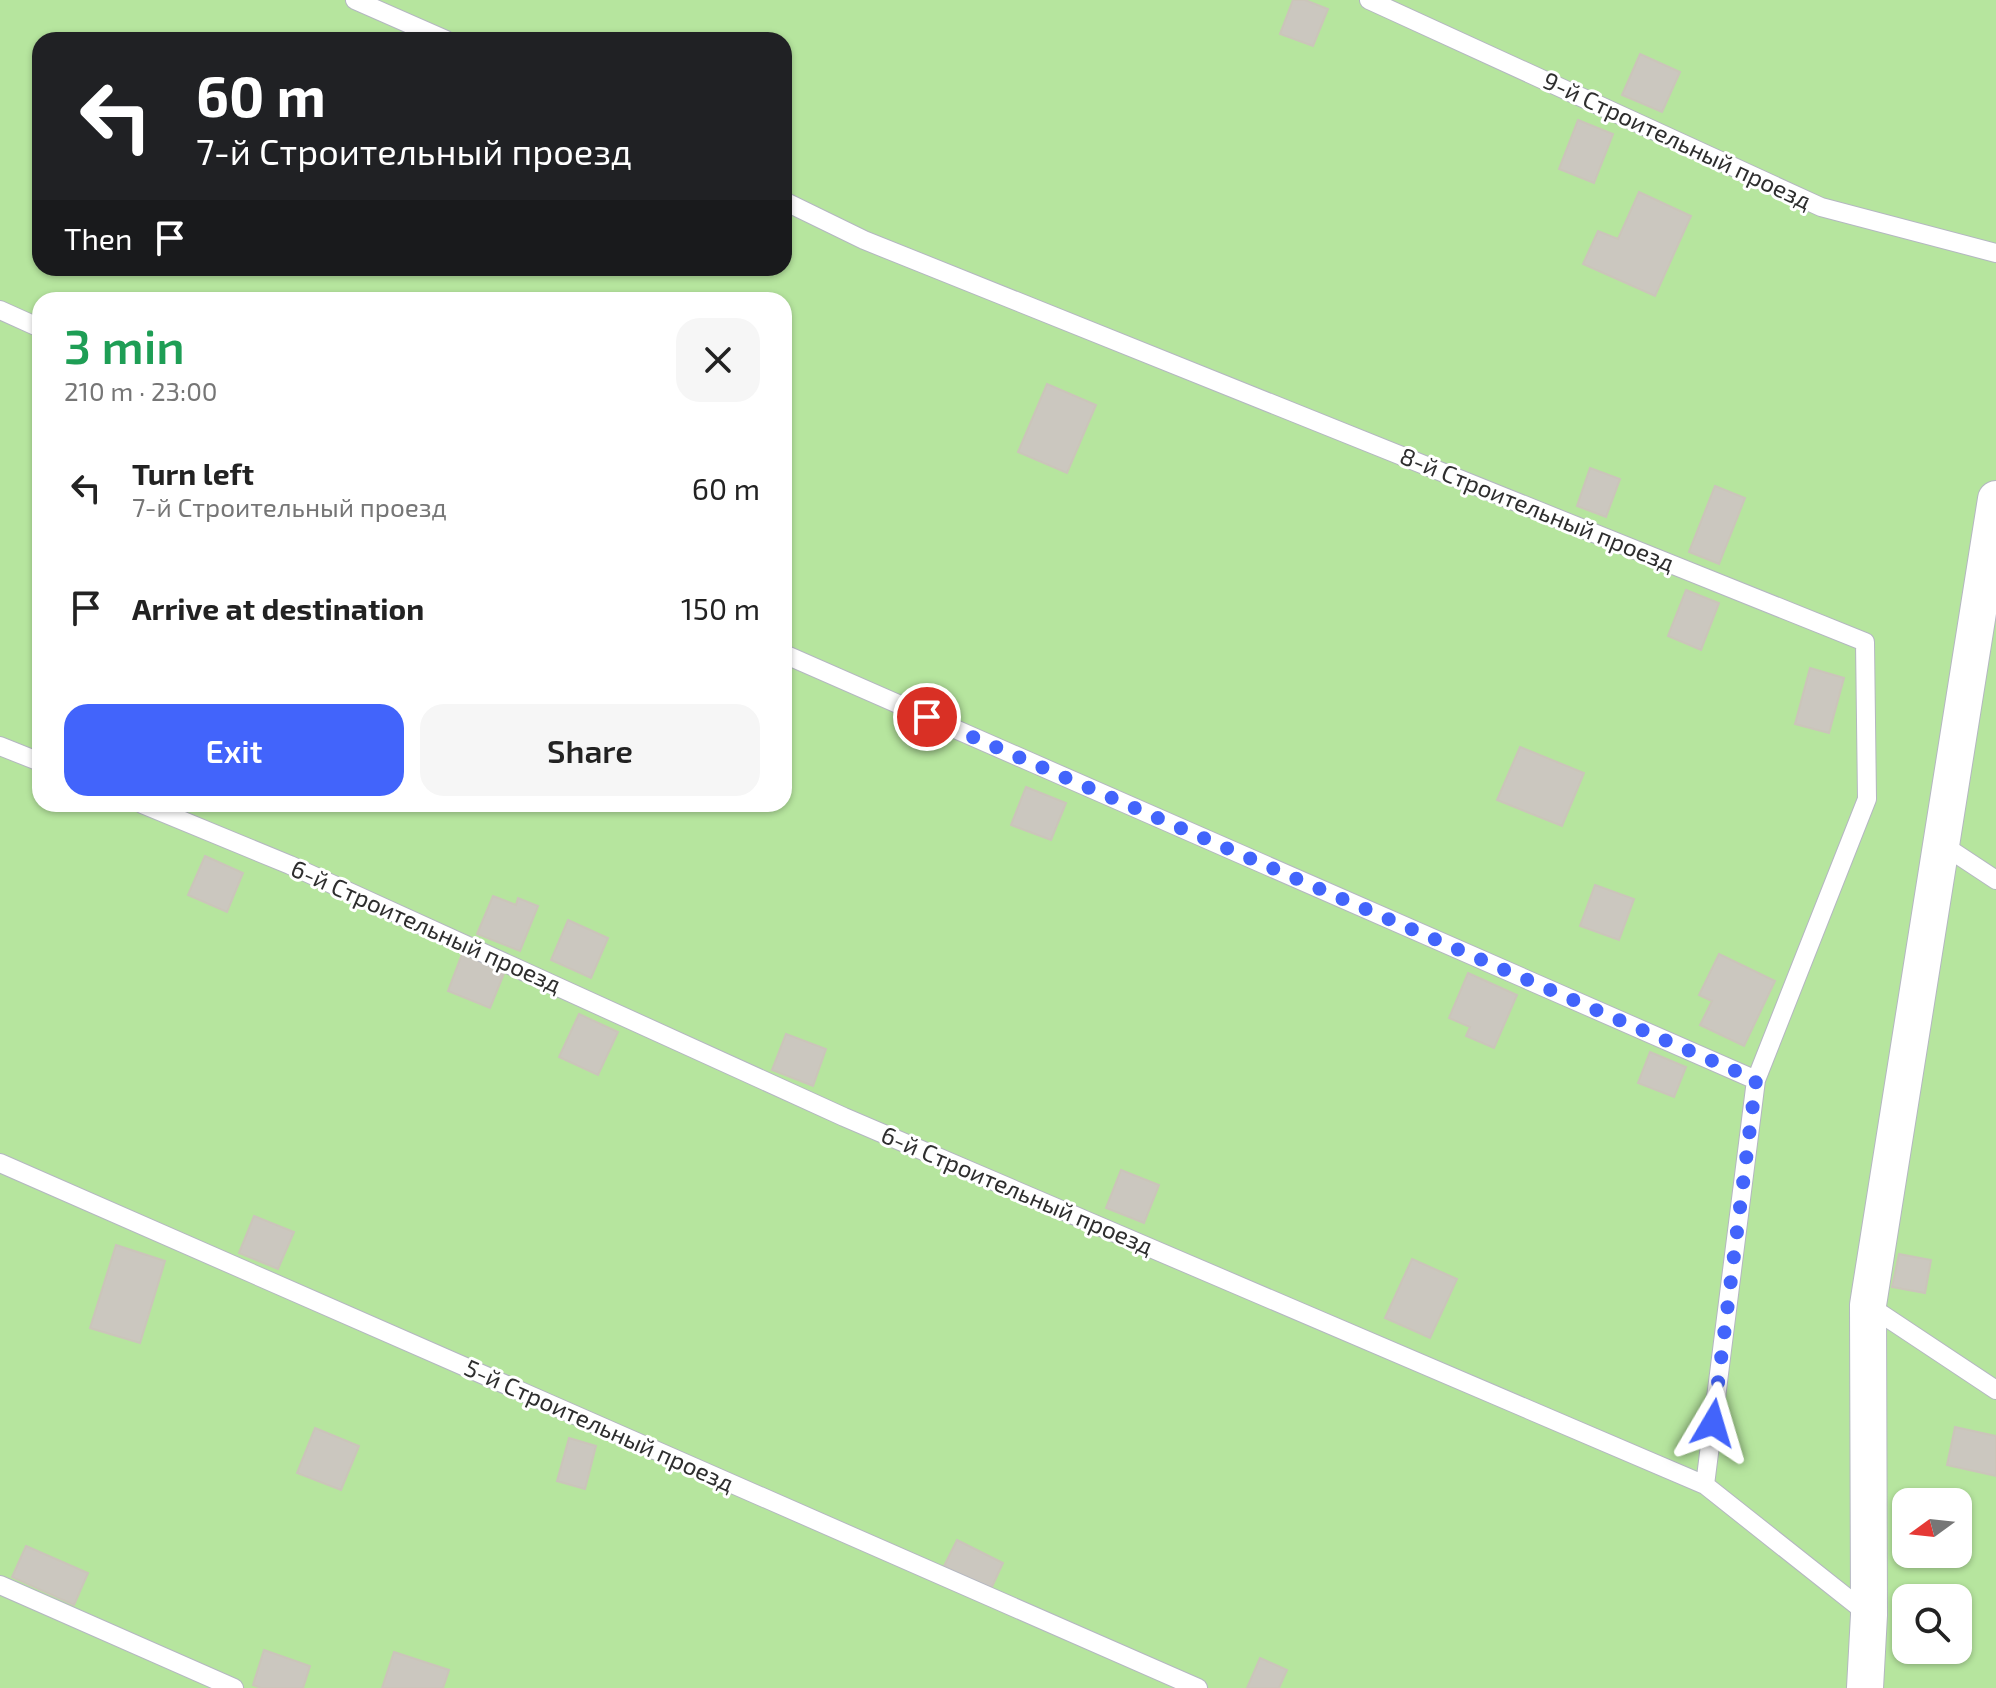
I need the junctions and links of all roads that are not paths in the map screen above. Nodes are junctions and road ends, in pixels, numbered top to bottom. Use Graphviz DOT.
graph roads {
  1 [pos="355,0"];
  2 [pos="1369,0"];
  3 [pos="428,32"];
  4 [pos="792,205"];
  5 [pos="1996,253"];
  6 [pos="0,310"];
  7 [pos="32,324"];
  8 [pos="1996,499"];
  9 [pos="792,658"];
  10 [pos="0,746"];
  11 [pos="32,759"];
  12 [pos="161,812"];
  13 [pos="1940,843"];
  14 [pos="1996,880"];
  15 [pos="1756,1080"];
  16 [pos="0,1163"];
  17 [pos="1868,1305"];
  18 [pos="1996,1390"];
  19 [pos="1705,1485"];
  20 [pos="0,1585"];
  21 [pos="1869,1615"];
  22 [pos="234,1688"];
  23 [pos="1198,1688"];
  24 [pos="1865,1688"];
  1 -- 3 [label="lane"];
  2 -- 5 [label="lane, 9-й Строительный проезд"];
  4 -- 15 [label="lane, 8-й Строительный проезд"];
  6 -- 7 [label="lane"];
  8 -- 13 [label="street"];
  9 -- 15 [label="lane"];
  10 -- 11 [label="lane"];
  12 -- 19 [label="lane, 6-й Строительный проезд"];
  13 -- 14 [label="lane"];
  13 -- 17 [label="street"];
  15 -- 19 [label="lane"];
  16 -- 23 [label="lane, 5-й Строительный проезд"];
  17 -- 18 [label="lane"];
  17 -- 21 [label="street"];
  19 -- 21 [label="lane, 6-й Строительный проезд"];
  20 -- 22 [label="lane"];
  21 -- 24 [label="street"];
}
